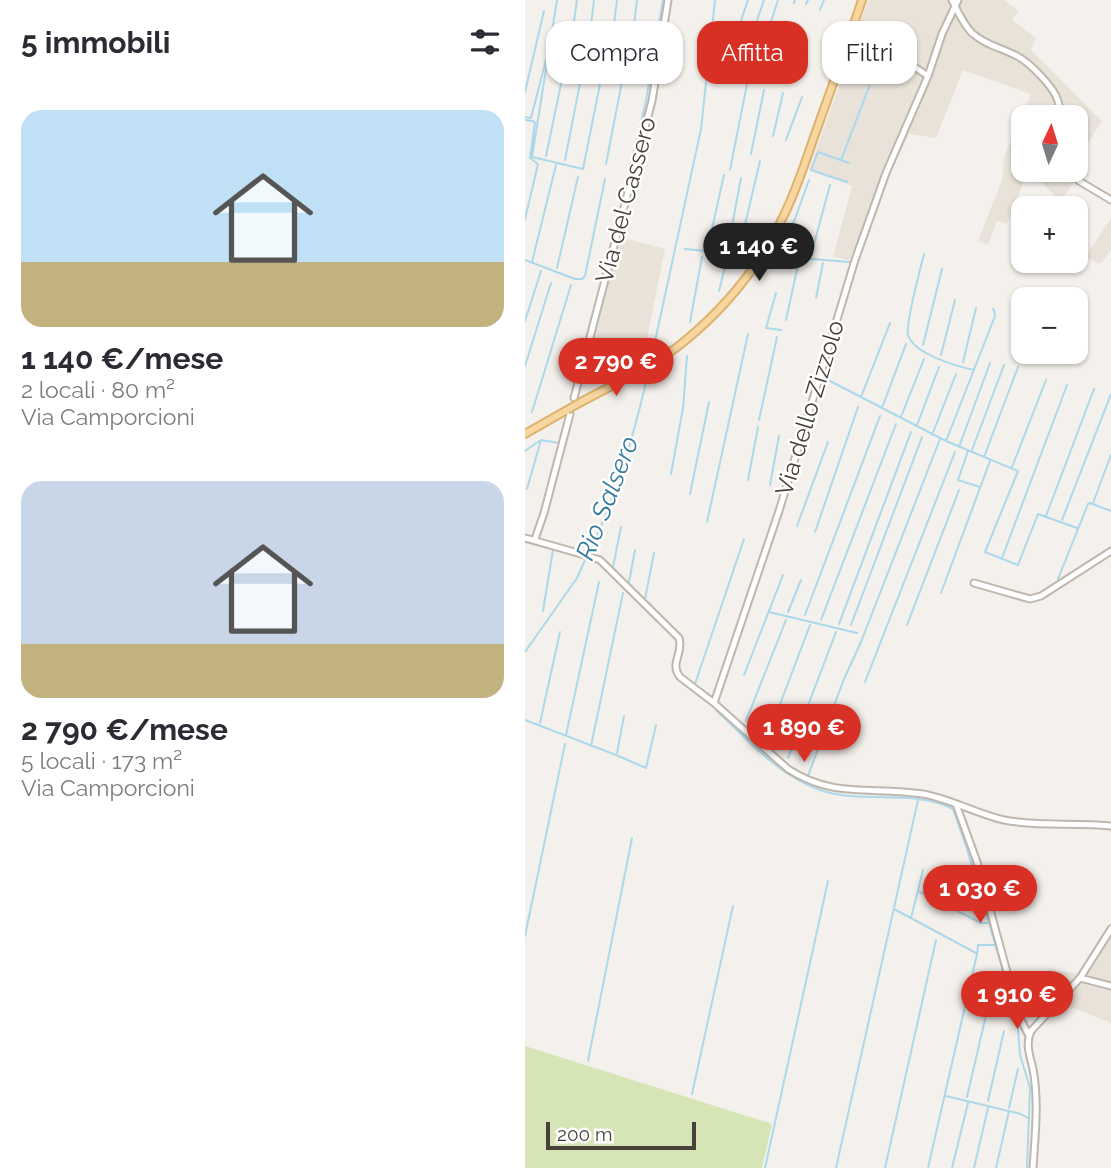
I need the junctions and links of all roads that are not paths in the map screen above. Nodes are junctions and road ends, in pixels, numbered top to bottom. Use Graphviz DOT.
graph roads {
  1 [pos="668,0"];
  2 [pos="862,0"];
  3 [pos="955,2"];
  4 [pos="917,69"];
  5 [pos="928,76"];
  6 [pos="1059,105"];
  7 [pos="1081,182"];
  8 [pos="1111,200"];
  9 [pos="577,400"];
  10 [pos="568,412"];
  11 [pos="525,434"];
  12 [pos="525,538"];
  13 [pos="534,539"];
  14 [pos="1111,551"];
  15 [pos="974,583"];
  16 [pos="715,703"];
  17 [pos="956,804"];
  18 [pos="1111,826"];
  19 [pos="1111,929"];
  20 [pos="1080,978"];
  21 [pos="1111,985"];
  22 [pos="1029,1036"];
  23 [pos="1033,1168"];
  1 -- 9 [label="street, Via del Cassero"];
  2 -- 9 [label="main road"];
  3 -- 5 [label="street, Via dello Zizzolo"];
  3 -- 6 [label="street"];
  4 -- 5 [label="street"];
  5 -- 16 [label="street, Via dello Zizzolo"];
  7 -- 8 [label="street"];
  9 -- 10 [label="main road, bridge"];
  10 -- 11 [label="main road"];
  10 -- 13 [label="street"];
  12 -- 13 [label="street"];
  13 -- 16 [label="street"];
  14 -- 15 [label="street"];
  16 -- 17 [label="street"];
  17 -- 18 [label="street"];
  17 -- 22 [label="street"];
  19 -- 20 [label="street"];
  20 -- 21 [label="street"];
  20 -- 22 [label="street"];
  22 -- 23 [label="street"];
}
